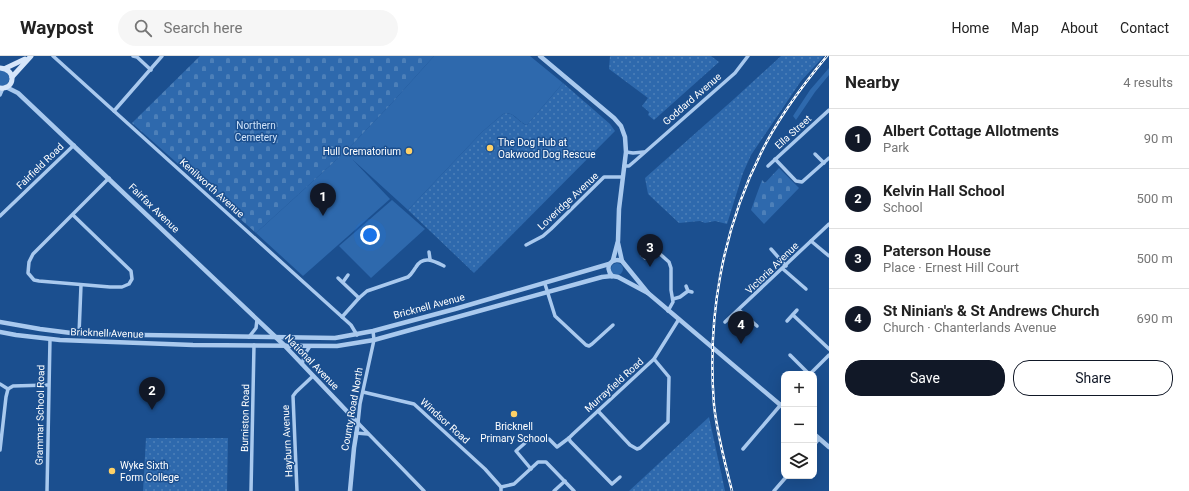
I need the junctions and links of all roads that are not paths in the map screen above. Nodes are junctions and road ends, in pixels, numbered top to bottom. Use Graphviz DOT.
graph roads {
  1 [pos="30,56"];
  2 [pos="53,56"];
  3 [pos="133,56"];
  4 [pos="162,56"];
  5 [pos="540,56"];
  6 [pos="748,56"];
  7 [pos="2,68"];
  8 [pos="151,70"];
  9 [pos="12,78"];
  10 [pos="3,88"];
  11 [pos="18,93"];
  12 [pos="0,95"];
  13 [pos="829,110"];
  14 [pos="114,111"];
  15 [pos="74,145"];
  16 [pos="626,152"];
  17 [pos="645,152"];
  18 [pos="815,154"];
  19 [pos="829,158"];
  20 [pos="775,159"];
  21 [pos="824,163"];
  22 [pos="624,166"];
  23 [pos="768,166"];
  24 [pos="623,177"];
  25 [pos="109,178"];
  26 [pos="72,215"];
  27 [pos="0,216"];
  28 [pos="829,224"];
  29 [pos="618,241"];
  30 [pos="811,241"];
  31 [pos="526,245"];
  32 [pos="771,249"];
  33 [pos="429,252"];
  34 [pos="829,256"];
  35 [pos="645,258"];
  36 [pos="430,259"];
  37 [pos="622,261"];
  38 [pos="611,262"];
  39 [pos="444,266"];
  40 [pos="784,267"];
  41 [pos="348,275"];
  42 [pos="412,275"];
  43 [pos="612,276"];
  44 [pos="338,278"];
  45 [pos="416,278"];
  46 [pos="343,282"];
  47 [pos="81,284"];
  48 [pos="545,284"];
  49 [pos="686,286"];
  50 [pos="806,289"];
  51 [pos="688,291"];
  52 [pos="692,292"];
  53 [pos="547,293"];
  54 [pos="648,293"];
  55 [pos="359,298"];
  56 [pos="673,299"];
  57 [pos="461,307"];
  58 [pos="739,310"];
  59 [pos="797,310"];
  60 [pos="668,311"];
  61 [pos="793,314"];
  62 [pos="464,316"];
  63 [pos="342,317"];
  64 [pos="678,319"];
  65 [pos="257,320"];
  66 [pos="787,321"];
  67 [pos="0,322"];
  68 [pos="725,322"];
  69 [pos="613,324"];
  70 [pos="390,326"];
  71 [pos="757,326"];
  72 [pos="373,331"];
  73 [pos="0,332"];
  74 [pos="80,334"];
  75 [pos="118,334"];
  76 [pos="357,335"];
  77 [pos="392,335"];
  78 [pos="249,337"];
  79 [pos="276,337"];
  80 [pos="335,338"];
  81 [pos="50,339"];
  82 [pos="374,340"];
  83 [pos="118,342"];
  84 [pos="284,345"];
  85 [pos="254,346"];
  86 [pos="310,346"];
  87 [pos="337,346"];
  88 [pos="829,349"];
  89 [pos="790,355"];
  90 [pos="829,355"];
  91 [pos="654,359"];
  92 [pos="302,364"];
  93 [pos="807,371"];
  94 [pos="813,371"];
  95 [pos="314,376"];
  96 [pos="0,384"];
  97 [pos="48,385"];
  98 [pos="8,389"];
  99 [pos="363,392"];
  100 [pos="781,403"];
  101 [pos="781,407"];
  102 [pos="598,411"];
  103 [pos="358,423"];
  104 [pos="356,433"];
  105 [pos="368,434"];
  106 [pos="1,438"];
  107 [pos="570,438"];
  108 [pos="549,439"];
  109 [pos="819,439"];
  110 [pos="525,443"];
  111 [pos="816,443"];
  112 [pos="829,447"];
  113 [pos="743,449"];
  114 [pos="0,450"];
  115 [pos="531,469"];
  116 [pos="620,478"];
  117 [pos="784,479"];
  118 [pos="564,482"];
  119 [pos="501,489"];
  120 [pos="422,490"];
  121 [pos="47,491"];
  122 [pos="251,491"];
  123 [pos="298,491"];
  124 [pos="350,491"];
  125 [pos="554,491"];
  126 [pos="574,491"];
  127 [pos="774,491"];
  1 -- 7 [label="main road"];
  1 -- 9 [label="main road"];
  2 -- 14 [label="street, Kenilworth Avenue"];
  3 -- 8 [label="street"];
  4 -- 8 [label="street"];
  5 -- 16 [label="street"];
  6 -- 17 [label="street, Goddard Avenue"];
  7 -- 9 [label="main road"];
  8 -- 14 [label="street"];
  9 -- 10 [label="main road"];
  9 -- 11 [label="street, Fairfax Avenue"];
  10 -- 11 [label="street, Fairfax Avenue"];
  10 -- 12 [label="street"];
  11 -- 15 [label="street, Fairfax Avenue"];
  13 -- 20 [label="street, Ella Street"];
  14 -- 63 [label="street, Kenilworth Avenue"];
  15 -- 25 [label="street, Fairfax Avenue"];
  15 -- 27 [label="street, Fairfield Road"];
  16 -- 17 [label="street"];
  16 -- 22 [label="street"];
  17 -- 22 [label="street, Goddard Avenue"];
  18 -- 21 [label="street"];
  19 -- 21 [label="street"];
  20 -- 21 [label="street"];
  20 -- 23 [label="street, Ella Street"];
  22 -- 24 [label="street"];
  24 -- 29 [label="street"];
  24 -- 31 [label="street, Loveridge Avenue"];
  25 -- 26 [label="street"];
  25 -- 65 [label="street, Fairfax Avenue"];
  26 -- 47 [label="street"];
  26 -- 47 [label="street"];
  28 -- 30 [label="street, Victoria Avenue"];
  29 -- 37 [label="street"];
  29 -- 38 [label="street"];
  30 -- 34 [label="street"];
  30 -- 40 [label="street, Victoria Avenue"];
  32 -- 40 [label="street"];
  33 -- 36 [label="street"];
  35 -- 56 [label="street"];
  36 -- 39 [label="street"];
  36 -- 42 [label="street"];
  37 -- 38 [label="street"];
  37 -- 54 [label="street"];
  38 -- 43 [label="street"];
  38 -- 48 [label="street, Bricknell Avenue"];
  40 -- 50 [label="street"];
  40 -- 58 [label="street, Victoria Avenue"];
  41 -- 46 [label="street"];
  42 -- 45 [label="street"];
  42 -- 55 [label="street"];
  43 -- 53 [label="street, Bricknell Avenue"];
  43 -- 54 [label="street"];
  44 -- 46 [label="street"];
  46 -- 55 [label="street"];
  47 -- 74 [label="street"];
  48 -- 53 [label="street"];
  48 -- 57 [label="street, Bricknell Avenue"];
  49 -- 51 [label="street"];
  51 -- 52 [label="street"];
  51 -- 56 [label="street"];
  53 -- 62 [label="street, Bricknell Avenue"];
  53 -- 69 [label="street"];
  54 -- 60 [label="street"];
  55 -- 63 [label="street"];
  56 -- 60 [label="street"];
  57 -- 62 [label="street"];
  57 -- 70 [label="street, Bricknell Avenue"];
  58 -- 68 [label="street, Victoria Avenue"];
  58 -- 71 [label="street"];
  59 -- 61 [label="street"];
  60 -- 64 [label="street"];
  61 -- 66 [label="street"];
  61 -- 88 [label="street"];
  62 -- 77 [label="street, Bricknell Avenue"];
  63 -- 76 [label="street, Kenilworth Avenue"];
  64 -- 91 [label="street, Murrayfield Road"];
  64 -- 100 [label="street"];
  65 -- 78 [label="street"];
  65 -- 79 [label="street, Fairfax Avenue"];
  67 -- 74 [label="street, Bricknell Avenue"];
  70 -- 72 [label="street, Bricknell Avenue"];
  70 -- 77 [label="street"];
  72 -- 76 [label="street, Bricknell Avenue"];
  72 -- 82 [label="street, County Road North"];
  73 -- 81 [label="street, Bricknell Avenue"];
  74 -- 75 [label="street, Bricknell Avenue"];
  75 -- 78 [label="street, Bricknell Avenue"];
  75 -- 83 [label="street"];
  76 -- 80 [label="street, Bricknell Avenue"];
  77 -- 82 [label="street, Bricknell Avenue"];
  78 -- 79 [label="street, Bricknell Avenue"];
  79 -- 80 [label="street, Bricknell Avenue"];
  79 -- 84 [label="street, National Avenue"];
  80 -- 87 [label="street"];
  81 -- 83 [label="street, Bricknell Avenue"];
  81 -- 97 [label="street, Grammar School Road"];
  82 -- 87 [label="street, Bricknell Avenue"];
  82 -- 99 [label="street, County Road North"];
  83 -- 85 [label="street, Bricknell Avenue"];
  84 -- 85 [label="street, Bricknell Avenue"];
  84 -- 86 [label="street, Bricknell Avenue"];
  84 -- 92 [label="street, National Avenue"];
  85 -- 122 [label="street, Burniston Road"];
  86 -- 87 [label="street, Bricknell Avenue"];
  86 -- 92 [label="street"];
  89 -- 93 [label="street"];
  90 -- 94 [label="street"];
  91 -- 102 [label="street, Murrayfield Road"];
  91 -- 102 [label="street"];
  92 -- 95 [label="street, National Avenue"];
  95 -- 103 [label="street, National Avenue"];
  95 -- 123 [label="street, Hayburn Avenue"];
  96 -- 98 [label="street"];
  97 -- 98 [label="street"];
  97 -- 121 [label="street, Grammar School Road"];
  98 -- 106 [label="street"];
  99 -- 103 [label="street, County Road North"];
  99 -- 119 [label="street, Windsor Road"];
  101 -- 113 [label="street"];
  102 -- 107 [label="street, Murrayfield Road"];
  103 -- 104 [label="street, County Road North"];
  103 -- 105 [label="street, National Avenue"];
  104 -- 105 [label="street"];
  104 -- 124 [label="street, County Road North"];
  105 -- 120 [label="street, National Avenue"];
  106 -- 114 [label="street"];
  107 -- 108 [label="street, Murrayfield Road"];
  107 -- 116 [label="street"];
  109 -- 111 [label="street"];
  109 -- 112 [label="street"];
  110 -- 115 [label="street"];
  115 -- 118 [label="street, Windsor Road"];
  115 -- 119 [label="street, Windsor Road"];
  117 -- 127 [label="street"];
  118 -- 125 [label="street"];
  118 -- 126 [label="street, Windsor Road"];
}
